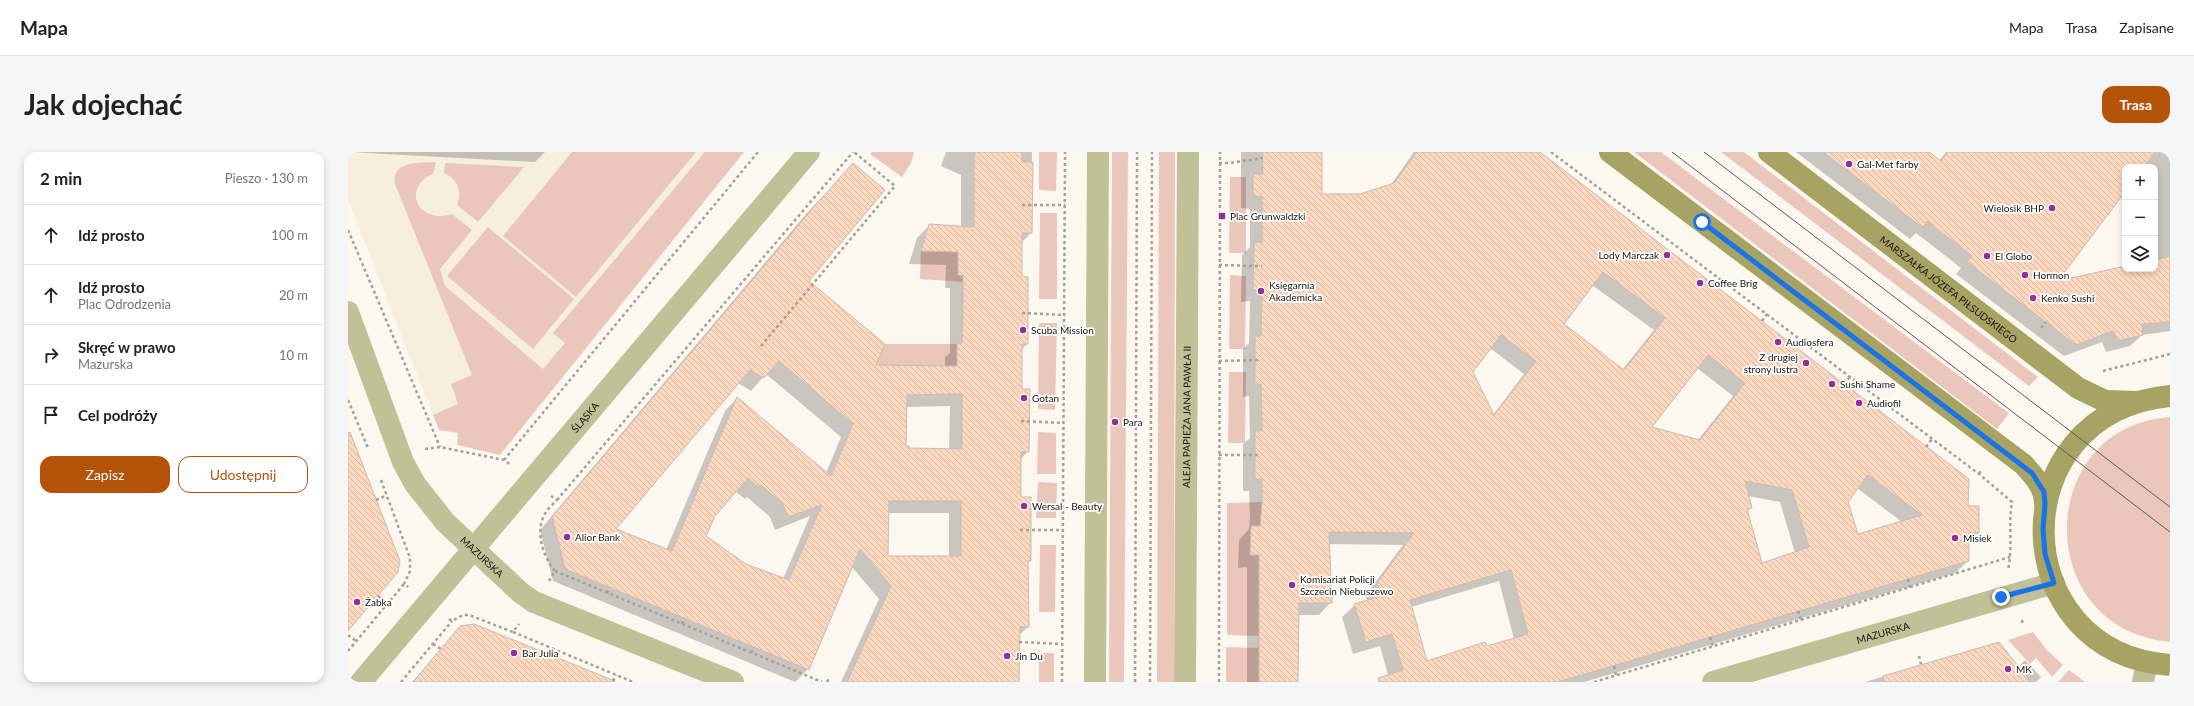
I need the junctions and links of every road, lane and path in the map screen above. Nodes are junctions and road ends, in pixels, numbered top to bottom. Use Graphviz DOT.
graph roads {
  1 [pos="758,152"];
  2 [pos="809,152"];
  3 [pos="854,152"];
  4 [pos="1065,152"];
  5 [pos="1098,152"];
  6 [pos="1137,152"];
  7 [pos="1152,152"];
  8 [pos="1188,152"];
  9 [pos="1220,152"];
  10 [pos="1551,152"];
  11 [pos="1610,152"];
  12 [pos="1769,152"];
  13 [pos="1262,158"];
  14 [pos="1219,163"];
  15 [pos="1022,205"];
  16 [pos="1065,205"];
  17 [pos="868,211"];
  18 [pos="872,214"];
  19 [pos="348,230"];
  20 [pos="837,248"];
  21 [pos="841,250"];
  22 [pos="1220,265"];
  23 [pos="1262,266"];
  24 [pos="804,287"];
  25 [pos="808,290"];
  26 [pos="348,312"];
  27 [pos="1022,313"];
  28 [pos="1767,314"];
  29 [pos="1064,315"];
  30 [pos="1762,321"];
  31 [pos="2046,322"];
  32 [pos="773,323"];
  33 [pos="2034,324"];
  34 [pos="778,327"];
  35 [pos="2040,329"];
  36 [pos="2046,334"];
  37 [pos="761,346"];
  38 [pos="2170,354"];
  39 [pos="1261,360"];
  40 [pos="1219,361"];
  41 [pos="2099,371"];
  42 [pos="1850,377"];
  43 [pos="1844,384"];
  44 [pos="2170,396"];
  45 [pos="348,400"];
  46 [pos="2137,402"];
  47 [pos="1021,421"];
  48 [pos="1064,423"];
  49 [pos="1932,439"];
  50 [pos="440,447"];
  51 [pos="1926,447"];
  52 [pos="423,450"];
  53 [pos="371,454"];
  54 [pos="1219,455"];
  55 [pos="1261,455"];
  56 [pos="504,460"];
  57 [pos="514,467"];
  58 [pos="1982,469"];
  59 [pos="1979,474"];
  60 [pos="379,475"];
  61 [pos="548,493"];
  62 [pos="387,495"];
  63 [pos="376,500"];
  64 [pos="557,500"];
  65 [pos="2045,504"];
  66 [pos="1020,530"];
  67 [pos="1063,530"];
  68 [pos="473,548"];
  69 [pos="2011,557"];
  70 [pos="2008,570"];
  71 [pos="555,571"];
  72 [pos="1908,579"];
  73 [pos="548,582"];
  74 [pos="2054,583"];
  75 [pos="404,584"];
  76 [pos="610,587"];
  77 [pos="410,588"];
  78 [pos="1910,588"];
  79 [pos="607,593"];
  80 [pos="378,596"];
  81 [pos="387,604"];
  82 [pos="1798,611"];
  83 [pos="445,615"];
  84 [pos="684,618"];
  85 [pos="1801,620"];
  86 [pos="452,621"];
  87 [pos="520,622"];
  88 [pos="682,624"];
  89 [pos="513,632"];
  90 [pos="348,635"];
  91 [pos="1710,637"];
  92 [pos="356,641"];
  93 [pos="1019,642"];
  94 [pos="434,644"];
  95 [pos="1062,644"];
  96 [pos="754,647"];
  97 [pos="1713,647"];
  98 [pos="441,649"];
  99 [pos="348,651"];
  100 [pos="751,653"];
  101 [pos="1919,656"];
  102 [pos="1921,664"];
  103 [pos="2170,665"];
  104 [pos="1614,666"];
  105 [pos="2145,672"];
  106 [pos="616,675"];
  107 [pos="1616,675"];
  108 [pos="829,678"];
  109 [pos="613,681"];
  110 [pos="361,682"];
  111 [pos="401,682"];
  112 [pos="633,682"];
  113 [pos="733,682"];
  114 [pos="822,682"];
  115 [pos="827,682"];
  116 [pos="1062,682"];
  117 [pos="1095,682"];
  118 [pos="1135,682"];
  119 [pos="1150,682"];
  120 [pos="1185,682"];
  121 [pos="1219,682"];
  122 [pos="1594,682"];
  123 [pos="1713,682"];
  1 -- 56 [label="path"];
  2 -- 68 [label="street, ŚLĄSKA"];
  3 -- 18 [label="path"];
  3 -- 64 [label="path"];
  4 -- 16 [label="path"];
  5 -- 117 [label="street"];
  6 -- 118 [label="path"];
  7 -- 119 [label="path"];
  8 -- 120 [label="street, ALEJA PAPIEŻA JANA PAWŁA II"];
  9 -- 14 [label="path"];
  10 -- 28 [label="path"];
  11 -- 65 [label="main road"];
  12 -- 46 [label="main road, MARSZAŁKA JÓZEFA PIŁSUDSKIEGO"];
  13 -- 14 [label="path"];
  14 -- 22 [label="path"];
  15 -- 16 [label="path"];
  16 -- 29 [label="path"];
  17 -- 18 [label="path"];
  18 -- 21 [label="path"];
  19 -- 50 [label="path"];
  20 -- 21 [label="path"];
  21 -- 25 [label="path"];
  22 -- 23 [label="path"];
  22 -- 40 [label="path"];
  24 -- 25 [label="path"];
  25 -- 34 [label="path"];
  26 -- 68 [label="street, MAZURSKA"];
  27 -- 29 [label="path"];
  28 -- 30 [label="path"];
  28 -- 42 [label="path"];
  29 -- 48 [label="path"];
  31 -- 35 [label="path"];
  32 -- 34 [label="path"];
  33 -- 35 [label="path"];
  34 -- 37 [label="path"];
  35 -- 36 [label="path"];
  38 -- 41 [label="path"];
  39 -- 40 [label="path"];
  40 -- 54 [label="path"];
  42 -- 43 [label="path"];
  42 -- 49 [label="path"];
  44 -- 46 [label="main road"];
  45 -- 53 [label="path"];
  46 -- 65 [label="main road"];
  47 -- 48 [label="path"];
  48 -- 67 [label="path"];
  49 -- 51 [label="path"];
  49 -- 59 [label="path"];
  50 -- 52 [label="path"];
  50 -- 56 [label="path"];
  54 -- 55 [label="path"];
  54 -- 121 [label="path"];
  56 -- 57 [label="path"];
  58 -- 59 [label="path"];
  59 -- 69 [label="path"];
  60 -- 62 [label="path"];
  61 -- 64 [label="path"];
  62 -- 63 [label="path"];
  62 -- 75 [label="path"];
  64 -- 71 [label="path"];
  65 -- 74 [label="main road"];
  66 -- 67 [label="path"];
  67 -- 95 [label="path"];
  68 -- 110 [label="street, ŚLĄSKA"];
  68 -- 113 [label="street, MAZURSKA"];
  69 -- 70 [label="path"];
  69 -- 78 [label="path"];
  71 -- 73 [label="path"];
  71 -- 79 [label="path"];
  72 -- 78 [label="path"];
  74 -- 105 [label="main road"];
  74 -- 123 [label="street, MAZURSKA"];
  75 -- 77 [label="path"];
  75 -- 81 [label="path"];
  76 -- 79 [label="path"];
  78 -- 85 [label="path"];
  79 -- 88 [label="path"];
  80 -- 81 [label="path"];
  81 -- 92 [label="path"];
  82 -- 85 [label="path"];
  83 -- 86 [label="path"];
  84 -- 88 [label="path"];
  85 -- 97 [label="path"];
  86 -- 89 [label="path"];
  86 -- 94 [label="path"];
  87 -- 89 [label="path"];
  88 -- 100 [label="path"];
  89 -- 106 [label="path"];
  90 -- 92 [label="path"];
  91 -- 97 [label="path"];
  92 -- 99 [label="path"];
  93 -- 95 [label="path"];
  94 -- 98 [label="path"];
  94 -- 111 [label="path"];
  95 -- 116 [label="path"];
  96 -- 100 [label="path"];
  97 -- 107 [label="path"];
  100 -- 114 [label="path"];
  101 -- 102 [label="path"];
  103 -- 105 [label="main road"];
  104 -- 107 [label="path"];
  106 -- 109 [label="path"];
  106 -- 112 [label="path"];
  107 -- 122 [label="path"];
  108 -- 115 [label="path"];
}
